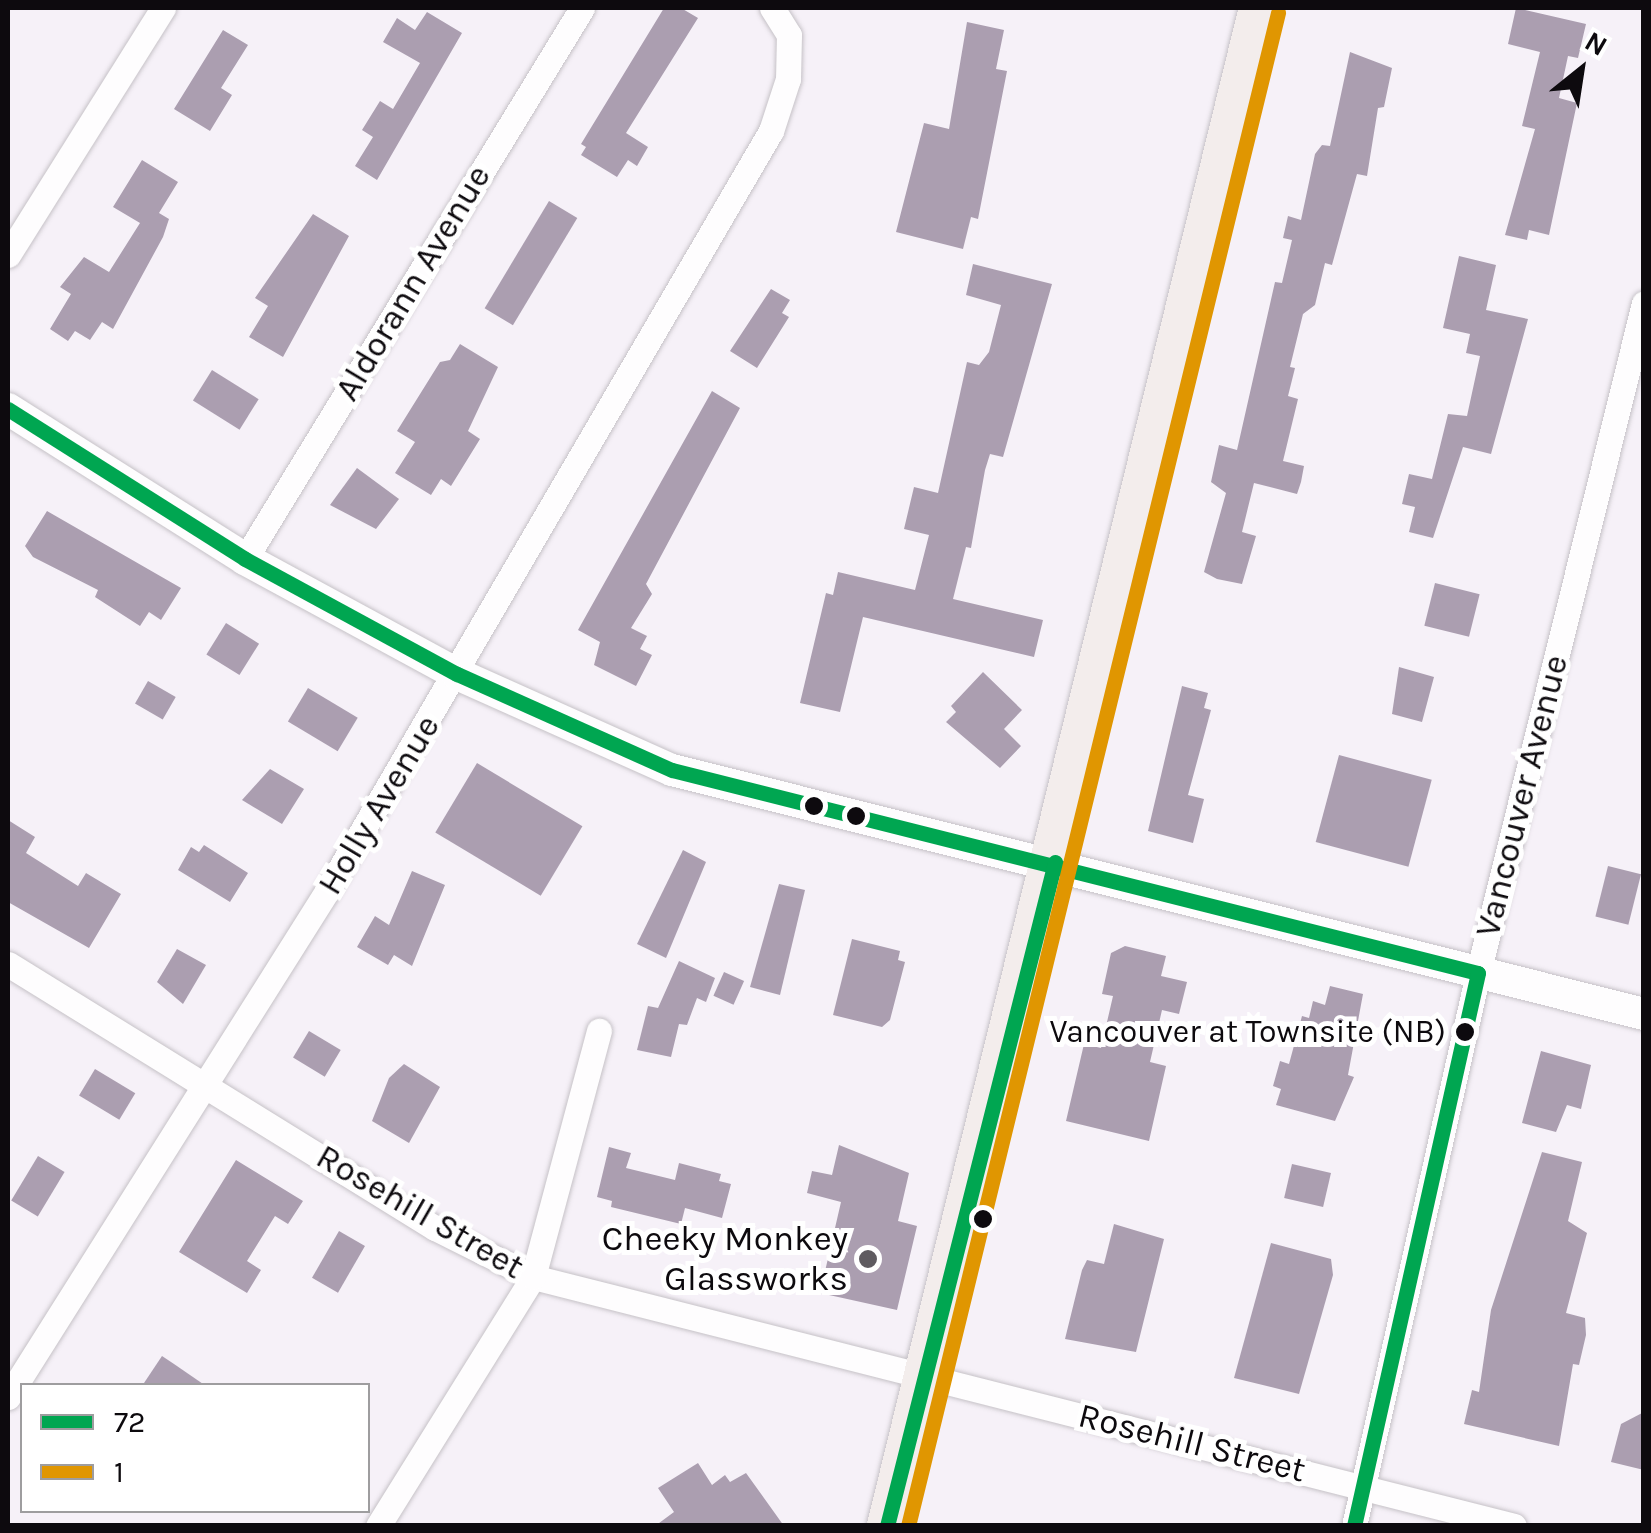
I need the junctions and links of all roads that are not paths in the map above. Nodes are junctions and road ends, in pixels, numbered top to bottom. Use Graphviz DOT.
graph roads {
  1 [pos="163,8"];
  2 [pos="582,8"];
  3 [pos="772,8"];
  4 [pos="1259,8"];
  5 [pos="8,255"];
  6 [pos="1644,303"];
  7 [pos="8,409"];
  8 [pos="244,559"];
  9 [pos="458,674"];
  10 [pos="1055,862"];
  11 [pos="8,964"];
  12 [pos="1478,973"];
  13 [pos="1644,1014"];
  14 [pos="599,1031"];
  15 [pos="203,1082"];
  16 [pos="533,1276"];
  17 [pos="926,1375"];
  18 [pos="8,1397"];
  19 [pos="1363,1488"];
  20 [pos="378,1526"];
  21 [pos="887,1526"];
  22 [pos="1354,1526"];
  23 [pos="1514,1526"];
  1 -- 5 [label="street"];
  2 -- 8 [label="street, Aldorann Avenue"];
  3 -- 9 [label="street, Holly Avenue"];
  4 -- 10 [label="main road"];
  6 -- 12 [label="street, Vancouver Avenue"];
  7 -- 8 [label="street"];
  8 -- 9 [label="street"];
  9 -- 10 [label="street"];
  9 -- 15 [label="street, Holly Avenue"];
  10 -- 12 [label="street"];
  10 -- 17 [label="main road"];
  11 -- 15 [label="street, Rosehill Street"];
  12 -- 13 [label="street"];
  12 -- 19 [label="street, Vancouver Avenue"];
  14 -- 16 [label="street"];
  15 -- 16 [label="street, Rosehill Street"];
  15 -- 18 [label="street, Holly Avenue"];
  16 -- 17 [label="street, Rosehill Street"];
  16 -- 20 [label="street"];
  17 -- 19 [label="street, Rosehill Street"];
  17 -- 21 [label="main road"];
  19 -- 22 [label="street, Vancouver Avenue"];
  19 -- 23 [label="street, Rosehill Street"];
}
